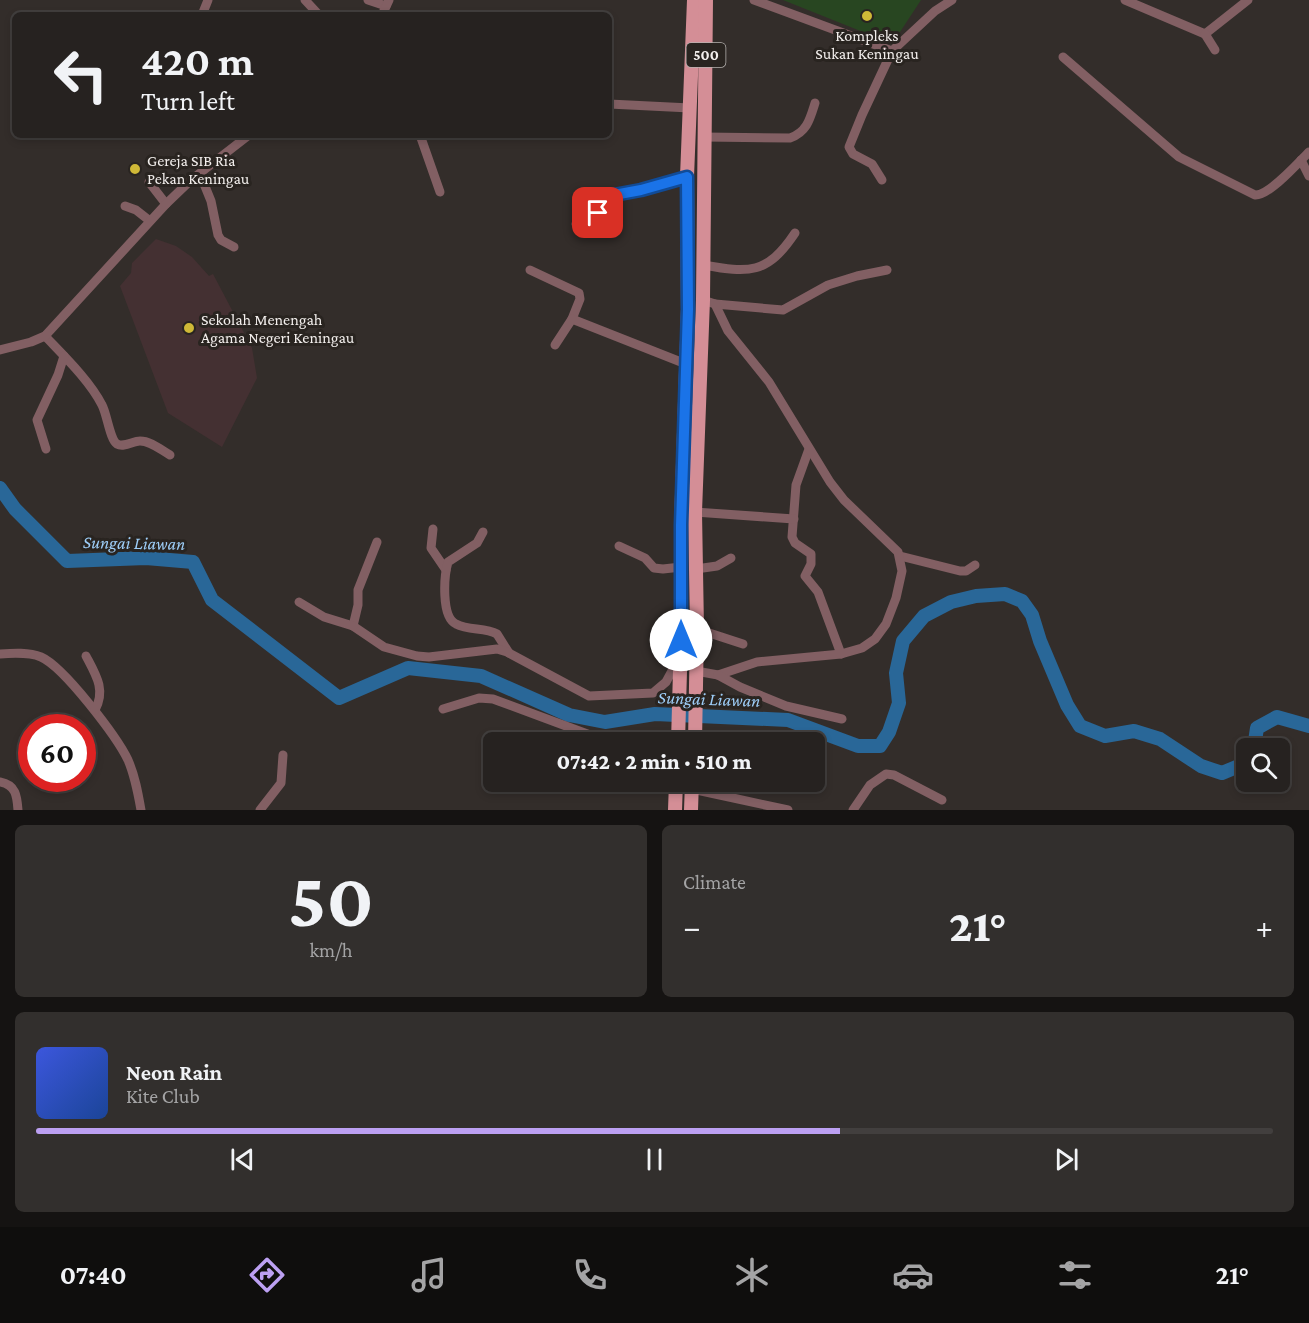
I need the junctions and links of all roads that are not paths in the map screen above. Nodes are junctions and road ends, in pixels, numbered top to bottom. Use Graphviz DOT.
graph roads {
  1 [pos="305,0"];
  2 [pos="368,0"];
  3 [pos="694,0"];
  4 [pos="706,0"];
  5 [pos="753,0"];
  6 [pos="952,0"];
  7 [pos="1125,0"];
  8 [pos="1248,0"];
  9 [pos="386,9"];
  10 [pos="316,12"];
  11 [pos="1204,34"];
  12 [pos="1215,50"];
  13 [pos="892,51"];
  14 [pos="1063,57"];
  15 [pos="815,103"];
  16 [pos="612,104"];
  17 [pos="690,108"];
  18 [pos="704,137"];
  19 [pos="245,138"];
  20 [pos="421,138"];
  21 [pos="1309,152"];
  22 [pos="1301,160"];
  23 [pos="200,174"];
  24 [pos="1309,176"];
  25 [pos="687,177"];
  26 [pos="882,180"];
  27 [pos="149,182"];
  28 [pos="440,192"];
  29 [pos="166,204"];
  30 [pos="125,206"];
  31 [pos="150,221"];
  32 [pos="576,224"];
  33 [pos="795,233"];
  34 [pos="234,247"];
  35 [pos="703,265"];
  36 [pos="530,270"];
  37 [pos="887,270"];
  38 [pos="709,302"];
  39 [pos="572,320"];
  40 [pos="45,336"];
  41 [pos="555,345"];
  42 [pos="0,350"];
  43 [pos="64,356"];
  44 [pos="686,364"];
  45 [pos="46,449"];
  46 [pos="809,449"];
  47 [pos="170,455"];
  48 [pos="694,512"];
  49 [pos="794,519"];
  50 [pos="433,529"];
  51 [pos="483,532"];
  52 [pos="377,542"];
  53 [pos="619,546"];
  54 [pos="900,556"];
  55 [pos="731,558"];
  56 [pos="975,565"];
  57 [pos="681,567"];
  58 [pos="446,570"];
  59 [pos="695,573"];
  60 [pos="299,602"];
  61 [pos="353,626"];
  62 [pos="697,629"];
  63 [pos="681,640"];
  64 [pos="743,644"];
  65 [pos="509,653"];
  66 [pos="0,654"];
  67 [pos="841,654"];
  68 [pos="86,656"];
  69 [pos="680,656"];
  70 [pos="696,671"];
  71 [pos="718,675"];
  72 [pos="444,709"];
  73 [pos="95,710"];
  74 [pos="842,719"];
  75 [pos="582,732"];
  76 [pos="678,732"];
  77 [pos="695,732"];
  78 [pos="283,755"];
  79 [pos="0,782"];
  80 [pos="676,792"];
  81 [pos="692,792"];
  82 [pos="719,792"];
  83 [pos="942,800"];
  84 [pos="18,810"];
  85 [pos="141,810"];
  86 [pos="260,810"];
  87 [pos="675,810"];
  88 [pos="691,810"];
  89 [pos="788,810"];
  90 [pos="853,810"];
  1 -- 10 [label="street"];
  2 -- 9 [label="street"];
  3 -- 17 [label="main road, 500"];
  4 -- 18 [label="main road, 500"];
  5 -- 13 [label="street"];
  6 -- 13 [label="street"];
  7 -- 11 [label="street"];
  8 -- 11 [label="street"];
  11 -- 12 [label="street"];
  13 -- 26 [label="street"];
  14 -- 22 [label="street"];
  15 -- 18 [label="street"];
  16 -- 17 [label="street"];
  17 -- 25 [label="main road, 500"];
  18 -- 35 [label="main road, 500"];
  19 -- 23 [label="street"];
  20 -- 28 [label="street"];
  21 -- 22 [label="street"];
  22 -- 24 [label="street"];
  23 -- 29 [label="street"];
  23 -- 34 [label="street"];
  25 -- 32 [label="street"];
  25 -- 44 [label="main road, 500"];
  27 -- 29 [label="street"];
  29 -- 31 [label="street"];
  30 -- 31 [label="street"];
  31 -- 40 [label="street"];
  33 -- 35 [label="street"];
  35 -- 38 [label="main road, 500"];
  36 -- 39 [label="street"];
  37 -- 38 [label="street"];
  38 -- 46 [label="street"];
  38 -- 48 [label="main road, 500"];
  39 -- 41 [label="street"];
  39 -- 44 [label="street"];
  40 -- 42 [label="street"];
  40 -- 43 [label="street"];
  43 -- 45 [label="street"];
  43 -- 47 [label="street"];
  44 -- 57 [label="main road, 500"];
  46 -- 49 [label="street"];
  46 -- 54 [label="street"];
  48 -- 49 [label="street"];
  48 -- 59 [label="main road, 500"];
  49 -- 67 [label="street"];
  50 -- 58 [label="street"];
  51 -- 58 [label="street"];
  52 -- 61 [label="street"];
  53 -- 57 [label="street"];
  54 -- 56 [label="street"];
  54 -- 67 [label="street"];
  55 -- 59 [label="street"];
  57 -- 63 [label="main road, 500"];
  58 -- 65 [label="street"];
  59 -- 62 [label="main road, 500"];
  59 -- 63 [label="main road"];
  60 -- 61 [label="street"];
  61 -- 65 [label="street"];
  62 -- 64 [label="street"];
  62 -- 70 [label="main road, 500"];
  63 -- 69 [label="main road, 500"];
  65 -- 69 [label="street"];
  66 -- 73 [label="street"];
  67 -- 71 [label="street"];
  68 -- 73 [label="street"];
  69 -- 76 [label="main road, 500"];
  70 -- 71 [label="street"];
  70 -- 77 [label="main road, 500"];
  71 -- 74 [label="street"];
  72 -- 75 [label="street"];
  73 -- 85 [label="street"];
  78 -- 86 [label="street"];
  79 -- 84 [label="street"];
  80 -- 87 [label="main road"];
  81 -- 88 [label="main road"];
  82 -- 89 [label="street"];
  83 -- 90 [label="street"];
}
